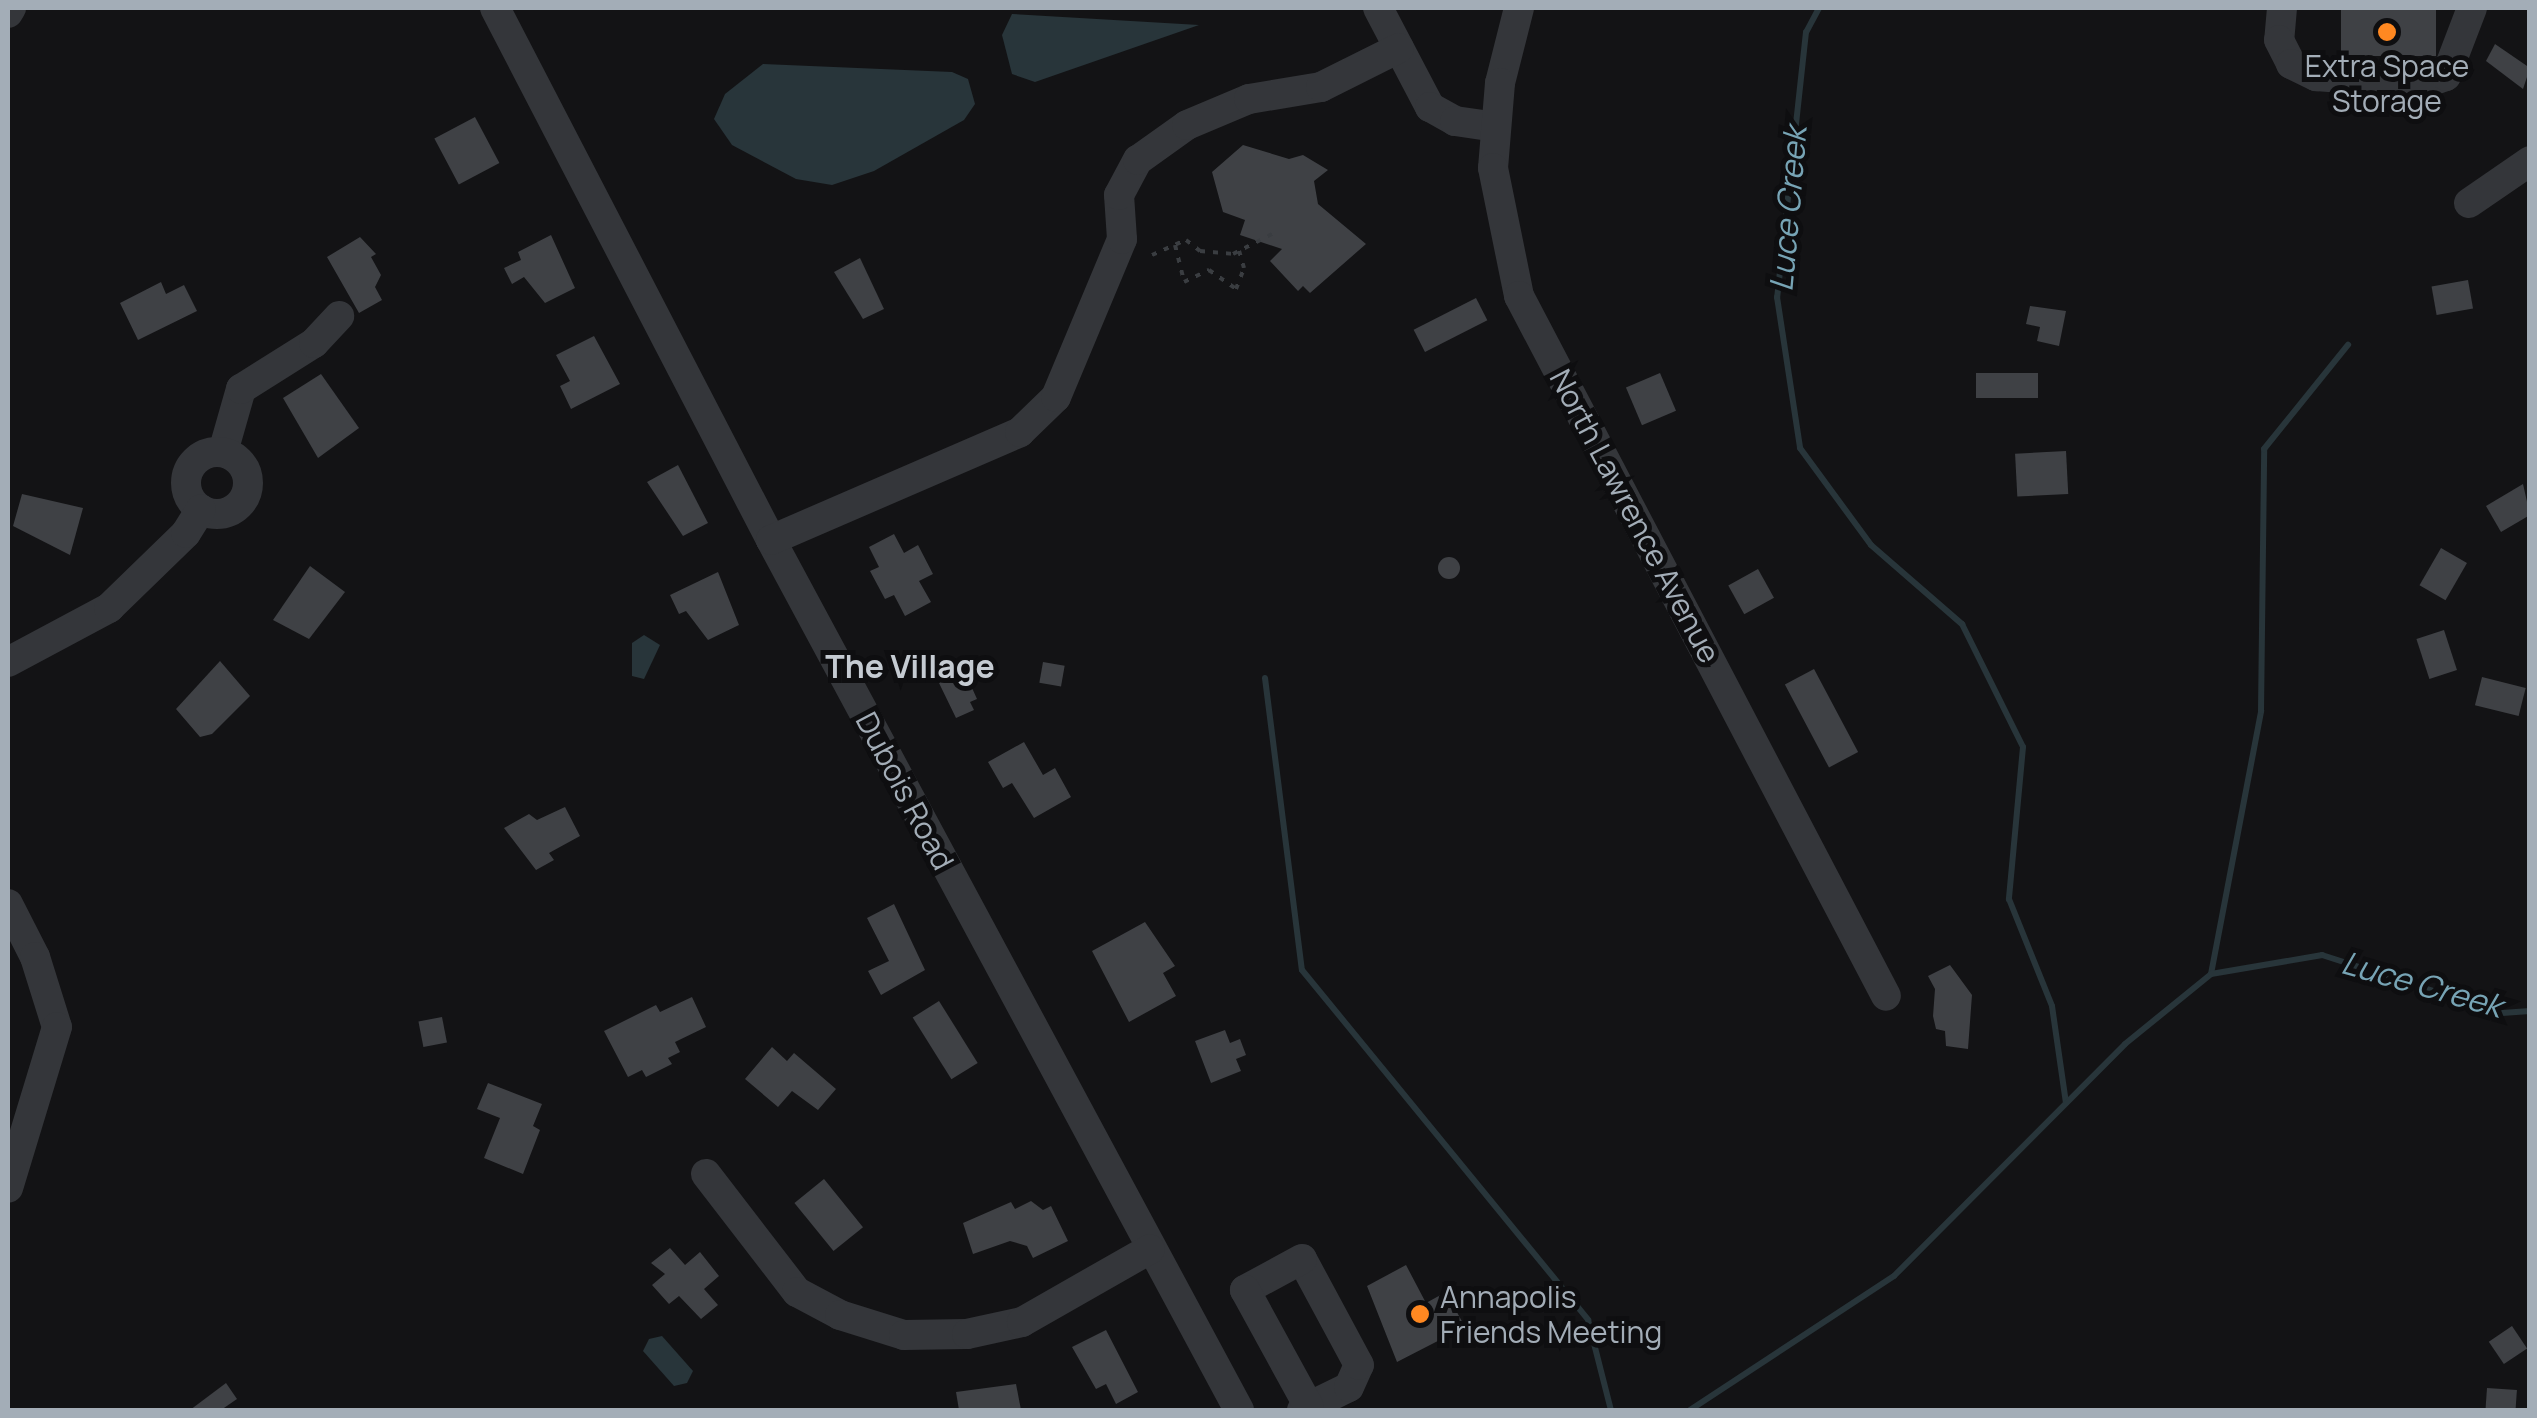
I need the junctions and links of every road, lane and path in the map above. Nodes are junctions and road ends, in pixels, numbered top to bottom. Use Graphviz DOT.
graph roads {
  1 [pos="495,8"];
  2 [pos="1378,8"];
  3 [pos="1519,8"];
  4 [pos="2282,8"];
  5 [pos="2472,8"];
  6 [pos="1399,48"];
  7 [pos="1496,127"];
  8 [pos="2530,161"];
  9 [pos="2469,203"];
  10 [pos="1276,232"];
  11 [pos="1176,244"];
  12 [pos="1239,252"];
  13 [pos="1152,255"];
  14 [pos="339,316"];
  15 [pos="222,452"];
  16 [pos="201,509"];
  17 [pos="771,540"];
  18 [pos="8,662"];
  19 [pos="8,904"];
  20 [pos="1886,996"];
  21 [pos="706,1174"];
  22 [pos="8,1188"];
  23 [pos="1150,1250"];
  24 [pos="1305,1409"];
  25 [pos="1239,1410"];
  1 -- 17 [label="street, Dubois Road"];
  2 -- 6 [label="street"];
  3 -- 7 [label="street, North Lawrence Avenue"];
  4 -- 5 [label="street"];
  6 -- 7 [label="street"];
  6 -- 17 [label="street"];
  7 -- 20 [label="street, North Lawrence Avenue"];
  8 -- 9 [label="street"];
  10 -- 12 [label="path"];
  11 -- 12 [label="path"];
  11 -- 12 [label="path"];
  11 -- 13 [label="path"];
  14 -- 15 [label="street"];
  15 -- 16 [label="street"];
  15 -- 16 [label="street"];
  16 -- 18 [label="street"];
  17 -- 23 [label="street, Dubois Road"];
  19 -- 22 [label="street"];
  21 -- 23 [label="street"];
  23 -- 25 [label="street, Dubois Road"];
  24 -- 24 [label="street"];
}
